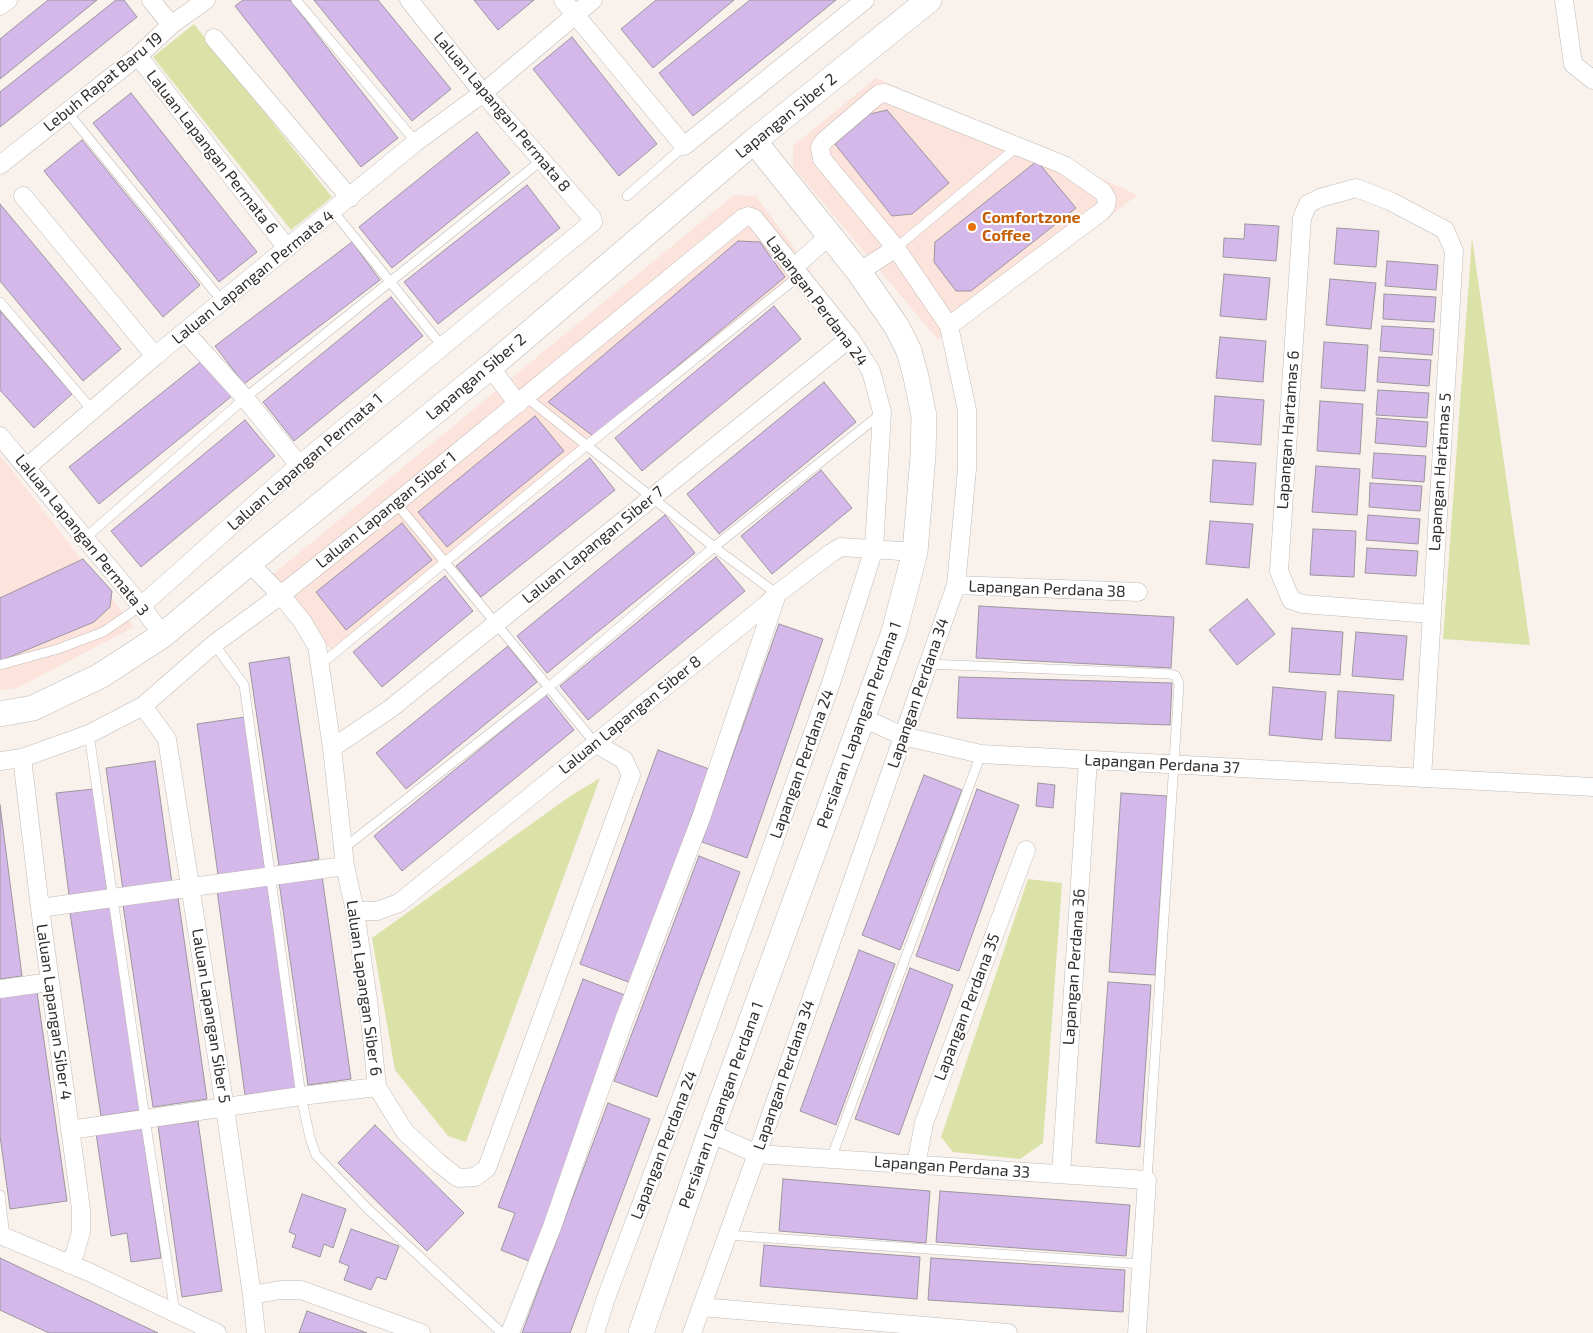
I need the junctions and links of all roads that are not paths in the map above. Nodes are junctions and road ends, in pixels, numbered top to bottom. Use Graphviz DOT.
graph roads {
  1 [pos="8,0"];
  2 [pos="151,0"];
  3 [pos="206,0"];
  4 [pos="296,0"];
  5 [pos="409,0"];
  6 [pos="563,0"];
  7 [pos="593,0"];
  8 [pos="865,0"];
  9 [pos="929,0"];
  10 [pos="1564,0"];
  11 [pos="0,6"];
  12 [pos="575,14"];
  13 [pos="171,25"];
  14 [pos="214,38"];
  15 [pos="138,56"];
  16 [pos="1593,80"];
  17 [pos="483,93"];
  18 [pos="68,112"];
  19 [pos="754,141"];
  20 [pos="416,142"];
  21 [pos="684,146"];
  22 [pos="1018,146"];
  23 [pos="542,160"];
  24 [pos="0,165"];
  25 [pos="23,196"];
  26 [pos="627,196"];
  27 [pos="350,198"];
  28 [pos="1390,201"];
  29 [pos="333,211"];
  30 [pos="748,216"];
  31 [pos="590,224"];
  32 [pos="829,236"];
  33 [pos="287,248"];
  34 [pos="896,248"];
  35 [pos="796,272"];
  36 [pos="859,272"];
  37 [pos="390,281"];
  38 [pos="0,302"];
  39 [pos="223,302"];
  40 [pos="949,326"];
  41 [pos="186,333"];
  42 [pos="850,338"];
  43 [pos="442,346"];
  44 [pos="155,356"];
  45 [pos="490,367"];
  46 [pos="245,398"];
  47 [pos="522,400"];
  48 [pos="93,411"];
  49 [pos="882,412"];
  50 [pos="0,436"];
  51 [pos="586,446"];
  52 [pos="299,465"];
  53 [pos="27,467"];
  54 [pos="651,498"];
  55 [pos="396,503"];
  56 [pos="84,539"];
  57 [pos="714,547"];
  58 [pos="874,549"];
  59 [pos="915,552"];
  60 [pos="446,563"];
  61 [pos="248,564"];
  62 [pos="956,585"];
  63 [pos="1138,592"];
  64 [pos="778,594"];
  65 [pos="281,595"];
  66 [pos="141,606"];
  67 [pos="1431,614"];
  68 [pos="496,623"];
  69 [pos="163,635"];
  70 [pos="214,644"];
  71 [pos="928,664"];
  72 [pos="0,665"];
  73 [pos="320,665"];
  74 [pos="549,687"];
  75 [pos="143,706"];
  76 [pos="0,714"];
  77 [pos="863,718"];
  78 [pos="89,734"];
  79 [pos="903,736"];
  80 [pos="596,743"];
  81 [pos="332,748"];
  82 [pos="981,754"];
  83 [pos="22,758"];
  84 [pos="1088,760"];
  85 [pos="0,761"];
  86 [pos="1173,765"];
  87 [pos="1422,778"];
  88 [pos="1593,787"];
  89 [pos="344,848"];
  90 [pos="1026,850"];
  91 [pos="345,866"];
  92 [pos="272,876"];
  93 [pos="191,888"];
  94 [pos="114,898"];
  95 [pos="40,908"];
  96 [pos="355,911"];
  97 [pos="50,982"];
  98 [pos="0,988"];
  99 [pos="377,1087"];
  100 [pos="301,1096"];
  101 [pos="225,1108"];
  102 [pos="145,1118"];
  103 [pos="70,1130"];
  104 [pos="710,1133"];
  105 [pos="756,1154"];
  106 [pos="831,1159"];
  107 [pos="916,1165"];
  108 [pos="1061,1174"];
  109 [pos="1147,1180"];
  110 [pos="0,1195"];
  111 [pos="727,1235"];
  112 [pos="3,1236"];
  113 [pos="69,1264"];
  114 [pos="1141,1264"];
  115 [pos="252,1296"];
  116 [pos="701,1307"];
  117 [pos="174,1313"];
  118 [pos="866,1327"];
  119 [pos="217,1333"];
  120 [pos="256,1333"];
  121 [pos="421,1333"];
  122 [pos="502,1333"];
  123 [pos="510,1333"];
  124 [pos="595,1333"];
  125 [pos="641,1333"];
  126 [pos="692,1333"];
  127 [pos="1008,1333"];
  128 [pos="1137,1333"];
  1 -- 11 [label="street"];
  2 -- 13 [label="street"];
  3 -- 13 [label="street, Lebuh Rapat Baru 19"];
  4 -- 20 [label="lane"];
  5 -- 17 [label="street, Laluan Lapangan Permata 8"];
  6 -- 12 [label="street"];
  7 -- 12 [label="street, Laluan Lapangan Permata 4"];
  8 -- 21 [label="street"];
  9 -- 19 [label="street, Lapangan Siber 2"];
  10 -- 16 [label="street"];
  12 -- 17 [label="street, Laluan Lapangan Permata 4"];
  12 -- 21 [label="street"];
  13 -- 15 [label="street, Lebuh Rapat Baru 19"];
  14 -- 27 [label="street"];
  15 -- 18 [label="street, Lebuh Rapat Baru 19"];
  15 -- 33 [label="street, Laluan Lapangan Permata 6"];
  17 -- 20 [label="street, Laluan Lapangan Permata 4"];
  17 -- 23 [label="street, Laluan Lapangan Permata 8"];
  18 -- 24 [label="street, Lebuh Rapat Baru 19"];
  18 -- 39 [label="lane"];
  19 -- 32 [label="street, Persiaran Lapangan Perdana 1"];
  19 -- 45 [label="street, Lapangan Siber 2"];
  20 -- 27 [label="street, Laluan Lapangan Permata 4"];
  21 -- 26 [label="lane"];
  22 -- 34 [label="lane"];
  22 -- 34 [label="street, Lapangan Perdana 34"];
  22 -- 40 [label="street"];
  23 -- 31 [label="street, Laluan Lapangan Permata 8"];
  23 -- 37 [label="lane"];
  25 -- 44 [label="street"];
  27 -- 29 [label="street, Laluan Lapangan Permata 4"];
  28 -- 67 [label="street, Lapangan Hartamas 5"];
  28 -- 67 [label="street, Lapangan Hartamas 6"];
  29 -- 33 [label="street, Laluan Lapangan Permata 4"];
  29 -- 37 [label="lane"];
  30 -- 35 [label="street, Lapangan Perdana 24"];
  30 -- 47 [label="street, Laluan Lapangan Siber 1"];
  31 -- 43 [label="street, Laluan Lapangan Permata 1"];
  32 -- 35 [label="street"];
  32 -- 36 [label="street, Persiaran Lapangan Perdana 1"];
  33 -- 39 [label="street, Laluan Lapangan Permata 4"];
  34 -- 36 [label="street"];
  34 -- 40 [label="street, Lapangan Perdana 34"];
  35 -- 42 [label="street, Lapangan Perdana 24"];
  35 -- 51 [label="lane"];
  36 -- 59 [label="street, Persiaran Lapangan Perdana 1"];
  37 -- 43 [label="lane"];
  37 -- 46 [label="lane"];
  38 -- 48 [label="lane"];
  39 -- 41 [label="street, Laluan Lapangan Permata 4"];
  40 -- 62 [label="street, Lapangan Perdana 34"];
  41 -- 44 [label="street, Laluan Lapangan Permata 4"];
  41 -- 46 [label="street"];
  42 -- 49 [label="street, Lapangan Perdana 24"];
  42 -- 54 [label="street, Laluan Lapangan Siber 7"];
  43 -- 52 [label="street, Laluan Lapangan Permata 1"];
  44 -- 48 [label="street, Laluan Lapangan Permata 4"];
  45 -- 47 [label="street"];
  45 -- 61 [label="street, Lapangan Siber 2"];
  46 -- 52 [label="street"];
  46 -- 56 [label="lane"];
  47 -- 51 [label="lane"];
  47 -- 55 [label="street, Laluan Lapangan Siber 1"];
  48 -- 53 [label="street, Laluan Lapangan Permata 4"];
  49 -- 57 [label="lane"];
  49 -- 58 [label="street, Lapangan Perdana 24"];
  50 -- 53 [label="street, Laluan Lapangan Permata 3"];
  51 -- 54 [label="lane"];
  51 -- 60 [label="lane"];
  52 -- 66 [label="street, Laluan Lapangan Permata 1"];
  53 -- 56 [label="street, Laluan Lapangan Permata 3"];
  54 -- 57 [label="lane"];
  54 -- 68 [label="street, Laluan Lapangan Siber 7"];
  55 -- 60 [label="lane"];
  55 -- 65 [label="street, Laluan Lapangan Siber 1"];
  56 -- 66 [label="street, Laluan Lapangan Permata 3"];
  57 -- 64 [label="lane"];
  57 -- 74 [label="lane"];
  58 -- 59 [label="street, Laluan Lapangan Siber 8"];
  58 -- 64 [label="street, Laluan Lapangan Siber 8"];
  58 -- 124 [label="street, Lapangan Perdana 24"];
  59 -- 77 [label="street, Persiaran Lapangan Perdana 1"];
  60 -- 68 [label="lane"];
  60 -- 73 [label="lane"];
  61 -- 65 [label="street, Laluan Lapangan Siber 6"];
  61 -- 69 [label="street, Lapangan Siber 2"];
  62 -- 63 [label="street, Lapangan Perdana 38"];
  62 -- 71 [label="street, Lapangan Perdana 34"];
  64 -- 80 [label="street, Laluan Lapangan Siber 8"];
  64 -- 123 [label="street"];
  65 -- 70 [label="street, Laluan Lapangan Siber 1"];
  65 -- 73 [label="street, Laluan Lapangan Siber 6"];
  66 -- 69 [label="street, Laluan Lapangan Permata 3"];
  66 -- 72 [label="lane, Laluan Lapangan Permata 1"];
  67 -- 87 [label="street, Lapangan Hartamas 5"];
  68 -- 74 [label="lane"];
  68 -- 81 [label="street, Laluan Lapangan Siber 7"];
  69 -- 76 [label="street, Lapangan Siber 2"];
  70 -- 75 [label="street, Laluan Lapangan Siber 1"];
  70 -- 92 [label="lane"];
  71 -- 79 [label="street, Lapangan Perdana 34"];
  71 -- 86 [label="lane"];
  73 -- 81 [label="street, Laluan Lapangan Siber 6"];
  74 -- 80 [label="lane"];
  74 -- 89 [label="lane"];
  75 -- 78 [label="street, Laluan Lapangan Siber 1"];
  75 -- 93 [label="street, Laluan Lapangan Siber 5"];
  77 -- 79 [label="street, Lapangan Perdana 37"];
  77 -- 104 [label="street, Persiaran Lapangan Perdana 1"];
  78 -- 83 [label="street, Laluan Lapangan Siber 1"];
  78 -- 94 [label="lane"];
  79 -- 82 [label="street, Lapangan Perdana 37"];
  79 -- 105 [label="street, Lapangan Perdana 34"];
  80 -- 96 [label="street, Laluan Lapangan Siber 8"];
  80 -- 99 [label="street, Laluan Lapangan Siber 6"];
  81 -- 89 [label="street, Laluan Lapangan Siber 6"];
  82 -- 84 [label="street, Lapangan Perdana 37"];
  82 -- 106 [label="lane"];
  83 -- 85 [label="street, Laluan Lapangan Siber 1"];
  83 -- 95 [label="street, Laluan Lapangan Siber 4"];
  84 -- 86 [label="street, Lapangan Perdana 37"];
  84 -- 108 [label="street, Lapangan Perdana 36"];
  86 -- 87 [label="street, Lapangan Perdana 37"];
  86 -- 109 [label="lane"];
  87 -- 88 [label="street, Lapangan Perdana 37"];
  89 -- 91 [label="street, Laluan Lapangan Siber 6"];
  90 -- 107 [label="street, Lapangan Perdana 35"];
  91 -- 92 [label="street"];
  91 -- 96 [label="street, Laluan Lapangan Siber 6"];
  92 -- 93 [label="street"];
  92 -- 100 [label="lane"];
  93 -- 94 [label="street"];
  93 -- 101 [label="street, Laluan Lapangan Siber 5"];
  94 -- 95 [label="street"];
  94 -- 102 [label="lane"];
  95 -- 97 [label="street, Laluan Lapangan Siber 4"];
  96 -- 99 [label="street, Laluan Lapangan Siber 6"];
  97 -- 98 [label="street"];
  97 -- 103 [label="street, Laluan Lapangan Siber 4"];
  99 -- 100 [label="street"];
  100 -- 101 [label="street"];
  100 -- 122 [label="lane"];
  101 -- 102 [label="street"];
  101 -- 115 [label="street, Laluan Lapangan Siber 5"];
  102 -- 103 [label="street"];
  102 -- 117 [label="lane"];
  103 -- 113 [label="street, Laluan Lapangan Siber 4"];
  104 -- 105 [label="street"];
  104 -- 125 [label="street, Persiaran Lapangan Perdana 1"];
  105 -- 106 [label="street, Lapangan Perdana 33"];
  105 -- 111 [label="street, Lapangan Perdana 34"];
  106 -- 107 [label="street, Lapangan Perdana 33"];
  107 -- 108 [label="street, Lapangan Perdana 33"];
  108 -- 109 [label="street, Lapangan Perdana 33"];
  109 -- 114 [label="street"];
  110 -- 112 [label="lane"];
  111 -- 114 [label="lane"];
  111 -- 116 [label="street, Lapangan Perdana 34"];
  112 -- 113 [label="street"];
  113 -- 117 [label="street"];
  114 -- 128 [label="street"];
  115 -- 120 [label="street, Laluan Lapangan Siber 5"];
  115 -- 121 [label="street"];
  116 -- 118 [label="street"];
  116 -- 126 [label="street, Lapangan Perdana 34"];
  117 -- 119 [label="street"];
  118 -- 127 [label="street"];
}
